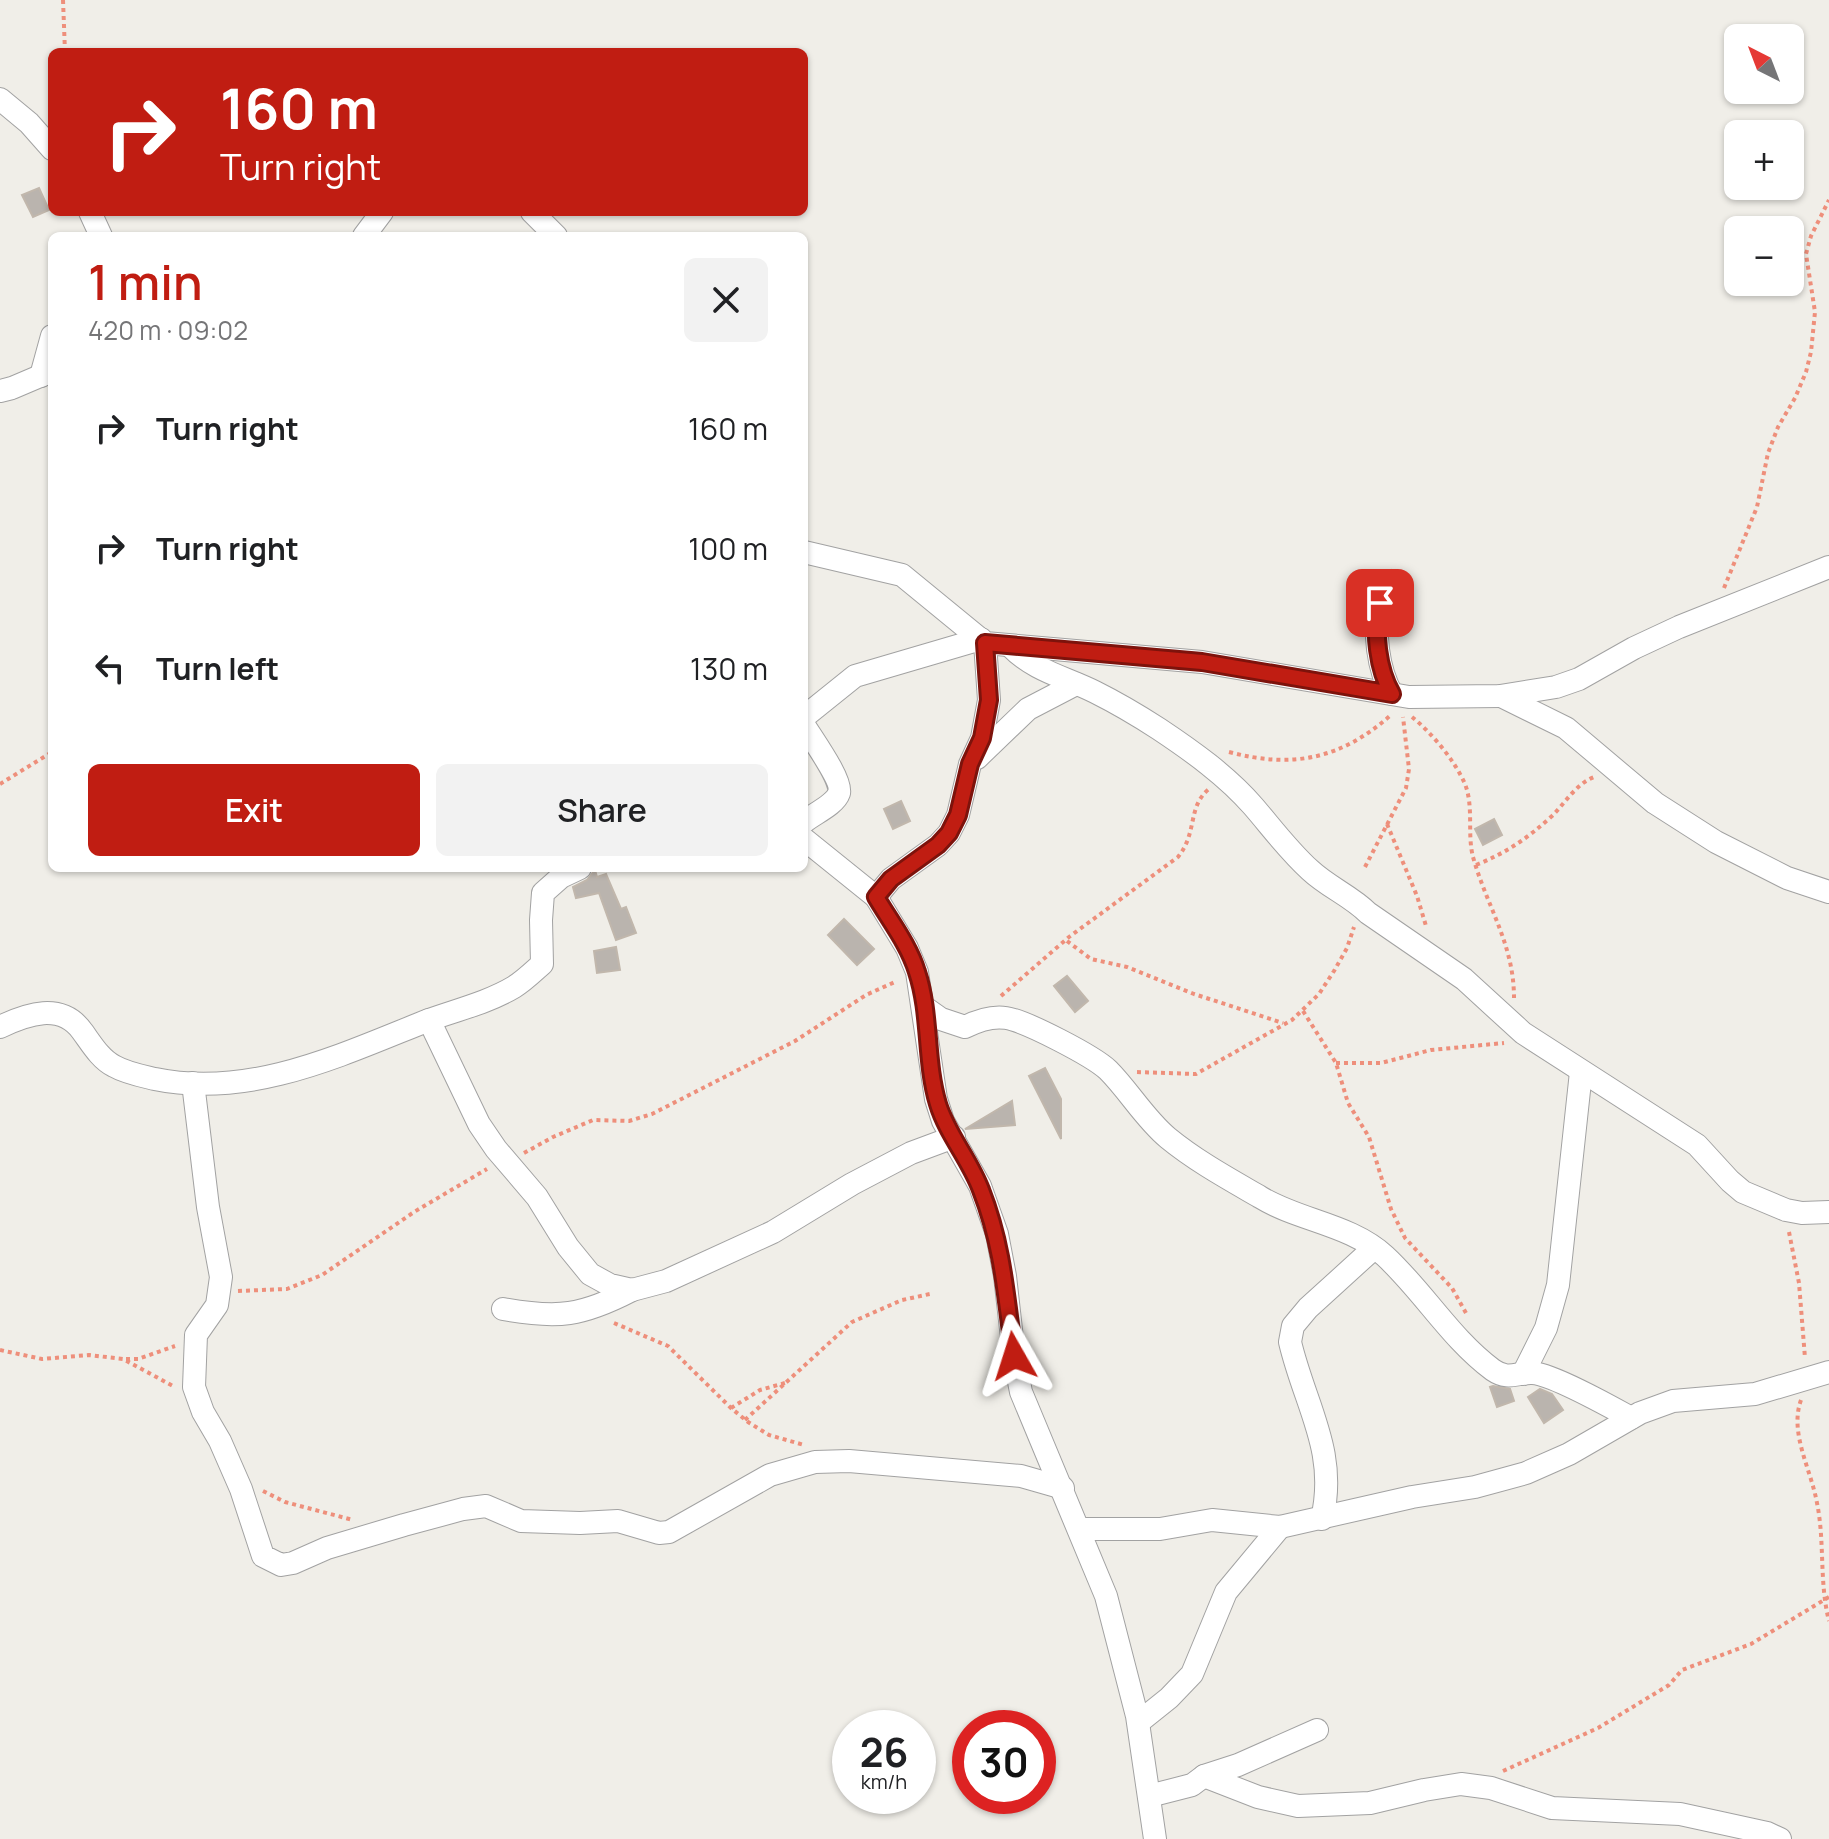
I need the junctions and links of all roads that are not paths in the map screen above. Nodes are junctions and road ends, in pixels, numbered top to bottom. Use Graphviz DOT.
graph roads {
  1 [pos="0,99"];
  2 [pos="48,144"];
  3 [pos="536,216"];
  4 [pos="552,232"];
  5 [pos="46,374"];
  6 [pos="0,391"];
  7 [pos="808,553"];
  8 [pos="1829,567"];
  9 [pos="1380,603"];
  10 [pos="983,641"];
  11 [pos="1010,646"];
  12 [pos="1076,684"];
  13 [pos="1401,696"];
  14 [pos="1500,696"];
  15 [pos="808,714"];
  16 [pos="808,732"];
  17 [pos="970,764"];
  18 [pos="808,819"];
  19 [pos="808,842"];
  20 [pos="572,872"];
  21 [pos="1829,892"];
  22 [pos="876,897"];
  23 [pos="924,1007"];
  24 [pos="429,1020"];
  25 [pos="0,1027"];
  26 [pos="1581,1072"];
  27 [pos="193,1083"];
  28 [pos="954,1137"];
  29 [pos="1829,1212"];
  30 [pos="1374,1248"];
  31 [pos="632,1290"];
  32 [pos="503,1309"];
  33 [pos="1829,1372"];
  34 [pos="1523,1374"];
  35 [pos="1631,1418"];
  36 [pos="1063,1488"];
  37 [pos="1322,1519"];
  38 [pos="1280,1527"];
  39 [pos="1080,1529"];
  40 [pos="1139,1722"];
  41 [pos="1317,1730"];
  42 [pos="1204,1776"];
  43 [pos="1149,1796"];
  44 [pos="1155,1839"];
  45 [pos="1780,1839"];
  1 -- 2 [label="street"];
  3 -- 4 [label="street"];
  5 -- 6 [label="street"];
  7 -- 10 [label="street"];
  8 -- 14 [label="street"];
  9 -- 13 [label="street"];
  10 -- 11 [label="street"];
  10 -- 15 [label="street"];
  10 -- 17 [label="street"];
  11 -- 12 [label="street"];
  11 -- 13 [label="street"];
  12 -- 17 [label="street"];
  12 -- 26 [label="street"];
  13 -- 14 [label="street"];
  14 -- 21 [label="street"];
  16 -- 18 [label="street"];
  17 -- 22 [label="street"];
  19 -- 22 [label="street"];
  20 -- 24 [label="street"];
  22 -- 23 [label="street"];
  23 -- 28 [label="street"];
  23 -- 30 [label="street"];
  24 -- 27 [label="street"];
  24 -- 31 [label="street"];
  25 -- 27 [label="street"];
  26 -- 29 [label="street"];
  26 -- 34 [label="street"];
  27 -- 36 [label="street"];
  28 -- 31 [label="street"];
  28 -- 36 [label="street"];
  30 -- 34 [label="street"];
  30 -- 37 [label="street"];
  31 -- 32 [label="street"];
  33 -- 35 [label="street"];
  34 -- 35 [label="street"];
  35 -- 37 [label="street"];
  36 -- 39 [label="street"];
  37 -- 38 [label="street"];
  38 -- 39 [label="street"];
  38 -- 40 [label="street"];
  39 -- 40 [label="street"];
  40 -- 43 [label="street"];
  41 -- 42 [label="street"];
  42 -- 43 [label="street"];
  42 -- 45 [label="street"];
  43 -- 44 [label="street"];
}
